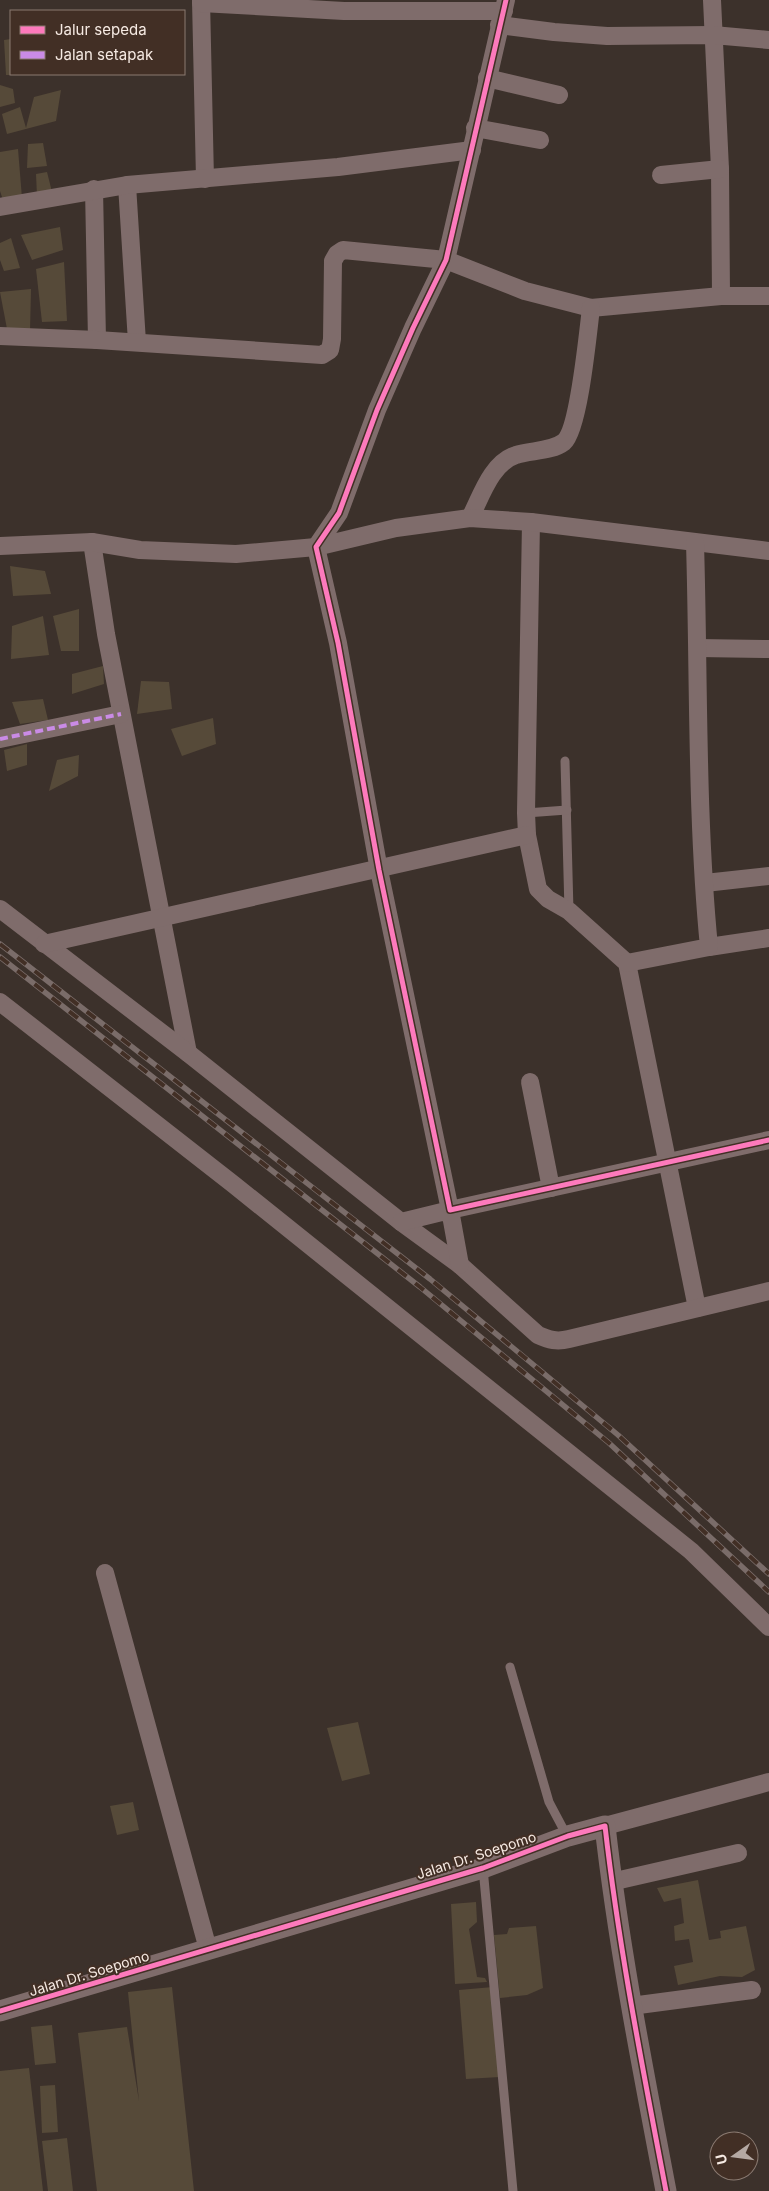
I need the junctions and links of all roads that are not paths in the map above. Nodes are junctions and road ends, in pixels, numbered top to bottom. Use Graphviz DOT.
graph roads {
  1 [pos="712,0"];
  2 [pos="201,1"];
  3 [pos="372,5"];
  4 [pos="503,12"];
  5 [pos="713,35"];
  6 [pos="769,40"];
  7 [pos="487,78"];
  8 [pos="559,95"];
  9 [pos="475,128"];
  10 [pos="540,140"];
  11 [pos="472,150"];
  12 [pos="720,169"];
  13 [pos="661,176"];
  14 [pos="206,179"];
  15 [pos="127,185"];
  16 [pos="94,189"];
  17 [pos="0,207"];
  18 [pos="446,260"];
  19 [pos="721,296"];
  20 [pos="769,296"];
  21 [pos="592,308"];
  22 [pos="0,336"];
  23 [pos="97,340"];
  24 [pos="137,342"];
  25 [pos="470,518"];
  26 [pos="531,522"];
  27 [pos="92,542"];
  28 [pos="694,543"];
  29 [pos="0,546"];
  30 [pos="316,547"];
  31 [pos="769,551"];
  32 [pos="698,648"];
  33 [pos="769,649"];
  34 [pos="122,714"];
  35 [pos="0,739"];
  36 [pos="564,761"];
  37 [pos="567,810"];
  38 [pos="526,813"];
  39 [pos="527,835"];
  40 [pos="379,870"];
  41 [pos="769,876"];
  42 [pos="705,883"];
  43 [pos="0,909"];
  44 [pos="570,911"];
  45 [pos="160,918"];
  46 [pos="769,938"];
  47 [pos="44,944"];
  48 [pos="709,947"];
  49 [pos="627,963"];
  50 [pos="0,1002"];
  51 [pos="188,1053"];
  52 [pos="530,1082"];
  53 [pos="769,1140"];
  54 [pos="668,1162"];
  55 [pos="551,1188"];
  56 [pos="450,1210"];
  57 [pos="401,1222"];
  58 [pos="460,1265"];
  59 [pos="769,1291"];
  60 [pos="697,1308"];
  61 [pos="105,1573"];
  62 [pos="769,1627"];
  63 [pos="510,1667"];
  64 [pos="769,1782"];
  65 [pos="605,1826"];
  66 [pos="568,1836"];
  67 [pos="738,1853"];
  68 [pos="483,1868"];
  69 [pos="611,1882"];
  70 [pos="208,1949"];
  71 [pos="752,1990"];
  72 [pos="631,2006"];
  73 [pos="0,2011"];
  74 [pos="513,2191"];
  75 [pos="666,2191"];
  1 -- 5 [label="street"];
  2 -- 3 [label="street"];
  2 -- 14 [label="street"];
  3 -- 4 [label="street"];
  4 -- 5 [label="street"];
  4 -- 7 [label="street"];
  5 -- 6 [label="street"];
  5 -- 12 [label="street"];
  7 -- 8 [label="street"];
  7 -- 9 [label="street"];
  9 -- 10 [label="street"];
  9 -- 11 [label="street"];
  11 -- 14 [label="street"];
  11 -- 18 [label="street"];
  12 -- 13 [label="street"];
  12 -- 19 [label="street"];
  14 -- 15 [label="street"];
  15 -- 16 [label="street"];
  15 -- 24 [label="street"];
  16 -- 17 [label="street"];
  16 -- 23 [label="street"];
  18 -- 21 [label="street"];
  18 -- 24 [label="street"];
  18 -- 30 [label="street"];
  19 -- 20 [label="street"];
  19 -- 21 [label="street"];
  21 -- 25 [label="street"];
  22 -- 23 [label="street"];
  23 -- 24 [label="street"];
  25 -- 26 [label="street"];
  25 -- 30 [label="street"];
  26 -- 28 [label="street"];
  26 -- 38 [label="street"];
  27 -- 29 [label="street"];
  27 -- 30 [label="street"];
  27 -- 34 [label="street"];
  28 -- 31 [label="street"];
  28 -- 32 [label="street"];
  30 -- 40 [label="street"];
  32 -- 33 [label="street"];
  32 -- 42 [label="street"];
  34 -- 35 [label="street"];
  34 -- 45 [label="street"];
  36 -- 37 [label="lane"];
  37 -- 38 [label="lane"];
  37 -- 44 [label="lane"];
  38 -- 39 [label="street"];
  39 -- 40 [label="street"];
  39 -- 44 [label="street"];
  40 -- 45 [label="street"];
  40 -- 56 [label="street"];
  41 -- 42 [label="street"];
  42 -- 48 [label="street"];
  43 -- 47 [label="street"];
  44 -- 49 [label="street"];
  45 -- 47 [label="street"];
  45 -- 51 [label="street"];
  46 -- 48 [label="street"];
  47 -- 51 [label="street"];
  48 -- 49 [label="street"];
  49 -- 54 [label="street"];
  50 -- 62 [label="street"];
  51 -- 57 [label="street"];
  52 -- 55 [label="street"];
  53 -- 54 [label="street"];
  54 -- 55 [label="street"];
  54 -- 60 [label="street"];
  55 -- 56 [label="street"];
  56 -- 57 [label="street"];
  56 -- 58 [label="street"];
  57 -- 58 [label="street"];
  58 -- 60 [label="street"];
  59 -- 60 [label="street"];
  61 -- 70 [label="street"];
  63 -- 66 [label="lane"];
  64 -- 65 [label="street"];
  65 -- 66 [label="street, Jalan Dr. Soepomo"];
  65 -- 69 [label="street"];
  66 -- 68 [label="street, Jalan Dr. Soepomo"];
  67 -- 69 [label="street"];
  68 -- 70 [label="street, Jalan Dr. Soepomo"];
  68 -- 74 [label="lane"];
  69 -- 72 [label="street"];
  70 -- 73 [label="street, Jalan Dr. Soepomo"];
  71 -- 72 [label="street"];
  72 -- 75 [label="street"];
}
